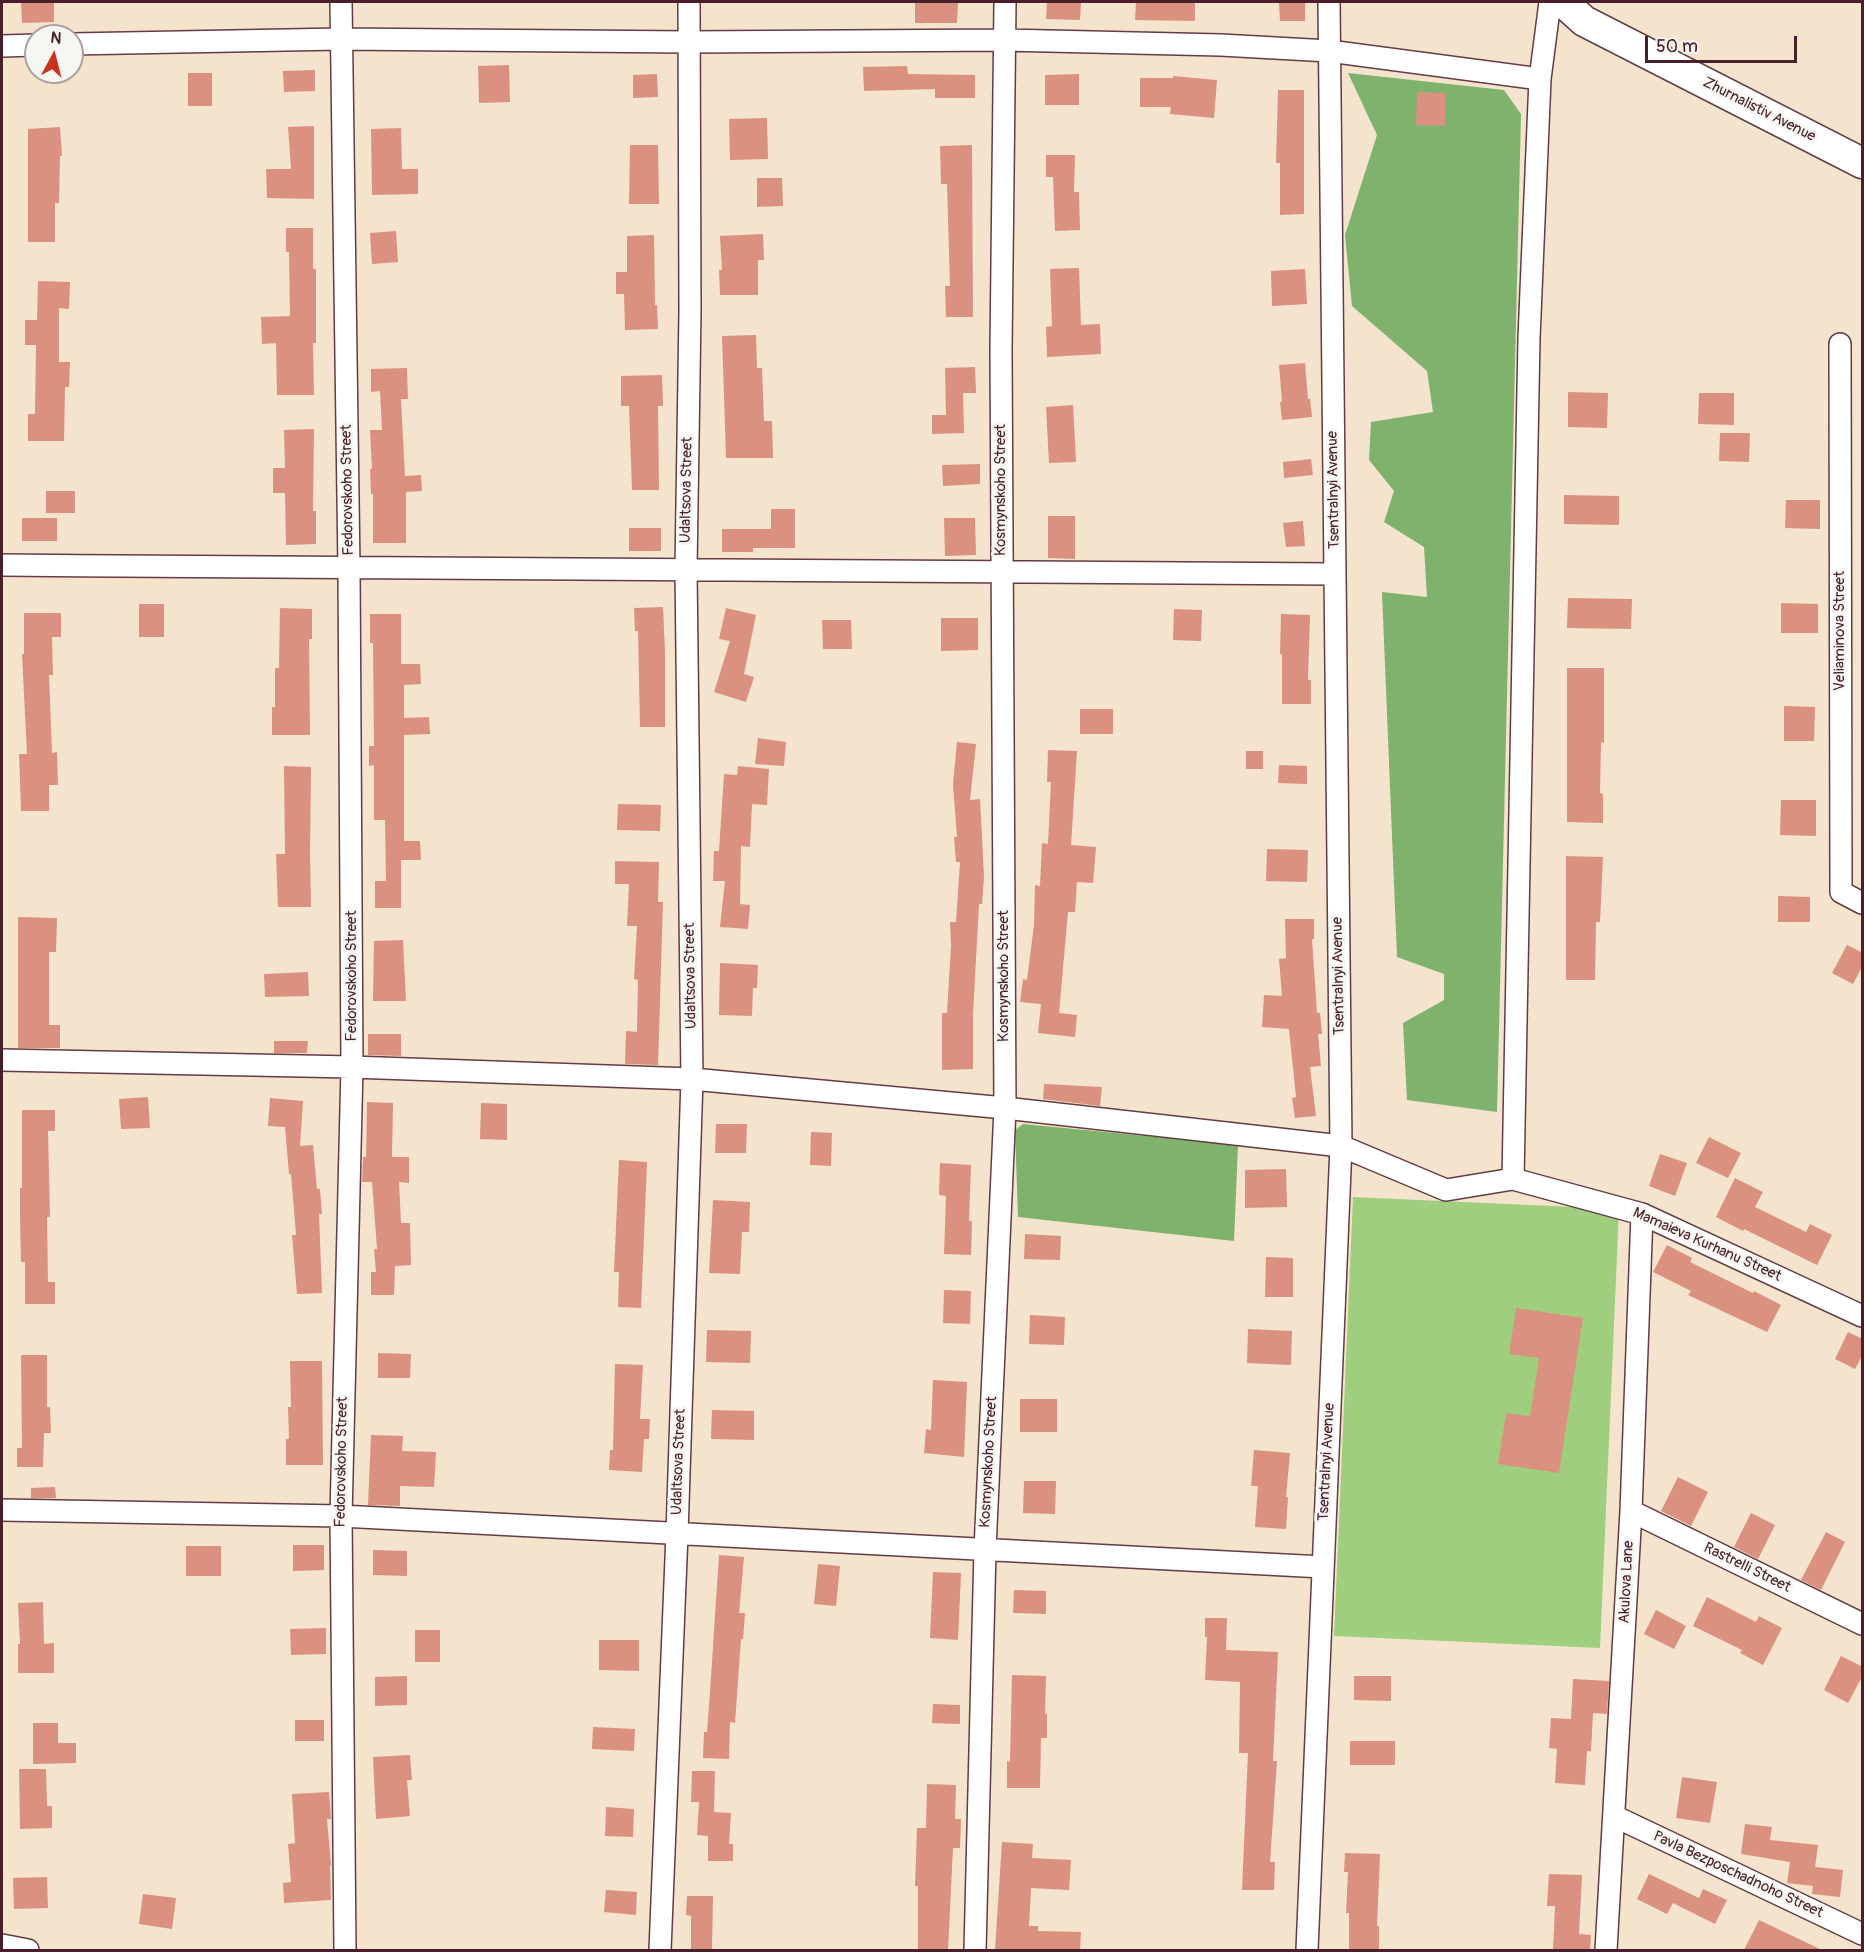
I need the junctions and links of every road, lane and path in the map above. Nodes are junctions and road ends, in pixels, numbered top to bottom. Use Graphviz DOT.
graph roads {
  1 [pos="340,2"];
  2 [pos="689,2"];
  3 [pos="1005,2"];
  4 [pos="1329,2"];
  5 [pos="1550,2"];
  6 [pos="1563,2"];
  7 [pos="340,39"];
  8 [pos="1005,40"];
  9 [pos="689,42"];
  10 [pos="84,44"];
  11 [pos="24,45"];
  12 [pos="2,46"];
  13 [pos="1329,51"];
  14 [pos="1540,79"];
  15 [pos="1863,163"];
  16 [pos="1840,344"];
  17 [pos="2,565"];
  18 [pos="349,569"];
  19 [pos="686,569"];
  20 [pos="1001,569"];
  21 [pos="1335,574"];
  22 [pos="1863,903"];
  23 [pos="2,1060"];
  24 [pos="352,1067"];
  25 [pos="692,1079"];
  26 [pos="1005,1108"];
  27 [pos="1341,1146"];
  28 [pos="1513,1179"];
  29 [pos="1642,1214"];
  30 [pos="1863,1316"];
  31 [pos="2,1510"];
  32 [pos="1631,1511"];
  33 [pos="341,1516"];
  34 [pos="677,1534"];
  35 [pos="985,1550"];
  36 [pos="1323,1567"];
  37 [pos="1863,1624"];
  38 [pos="1614,1816"];
  39 [pos="1863,1934"];
  40 [pos="2,1946"];
  41 [pos="28,1950"];
  42 [pos="345,1950"];
  43 [pos="660,1950"];
  44 [pos="975,1950"];
  45 [pos="1308,1950"];
  46 [pos="1606,1950"];
  1 -- 7 [label="street, Fedorovskoho Street"];
  2 -- 9 [label="street, Udaltsova Street"];
  3 -- 8 [label="street, Kosmynskoho Street"];
  4 -- 13 [label="street, Tsentralnyi Avenue"];
  5 -- 14 [label="street"];
  6 -- 15 [label="main road, Zhurnalistiv Avenue"];
  7 -- 9 [label="street"];
  7 -- 10 [label="street"];
  7 -- 18 [label="street, Fedorovskoho Street"];
  8 -- 9 [label="street"];
  8 -- 13 [label="street"];
  8 -- 20 [label="street, Kosmynskoho Street"];
  9 -- 19 [label="street, Udaltsova Street"];
  11 -- 12 [label="street"];
  13 -- 14 [label="street"];
  13 -- 21 [label="street, Tsentralnyi Avenue"];
  14 -- 28 [label="street"];
  16 -- 22 [label="street, Veliaminova Street"];
  17 -- 18 [label="street"];
  18 -- 19 [label="street"];
  18 -- 24 [label="street, Fedorovskoho Street"];
  19 -- 20 [label="street"];
  19 -- 25 [label="street, Udaltsova Street"];
  20 -- 21 [label="street"];
  20 -- 26 [label="street, Kosmynskoho Street"];
  21 -- 27 [label="street, Tsentralnyi Avenue"];
  23 -- 24 [label="street, Mamaieva Kurhanu Street"];
  24 -- 25 [label="street, Mamaieva Kurhanu Street"];
  24 -- 33 [label="street, Fedorovskoho Street"];
  25 -- 26 [label="street, Mamaieva Kurhanu Street"];
  25 -- 34 [label="street, Udaltsova Street"];
  26 -- 27 [label="street, Mamaieva Kurhanu Street"];
  26 -- 35 [label="street, Kosmynskoho Street"];
  27 -- 28 [label="street, Mamaieva Kurhanu Street"];
  27 -- 36 [label="street, Tsentralnyi Avenue"];
  28 -- 29 [label="street, Mamaieva Kurhanu Street"];
  29 -- 30 [label="street, Mamaieva Kurhanu Street"];
  29 -- 32 [label="street, Akulova Lane"];
  31 -- 33 [label="street"];
  32 -- 37 [label="street, Rastrelli Street"];
  32 -- 38 [label="street, Akulova Lane"];
  33 -- 34 [label="street"];
  33 -- 42 [label="street, Fedorovskoho Street"];
  34 -- 35 [label="street"];
  34 -- 43 [label="street, Udaltsova Street"];
  35 -- 36 [label="street"];
  35 -- 44 [label="street, Kosmynskoho Street"];
  36 -- 45 [label="street, Tsentralnyi Avenue"];
  38 -- 39 [label="street, Pavla Bezposchadnoho Street"];
  38 -- 46 [label="street, Akulova Lane"];
  40 -- 41 [label="street"];
}
